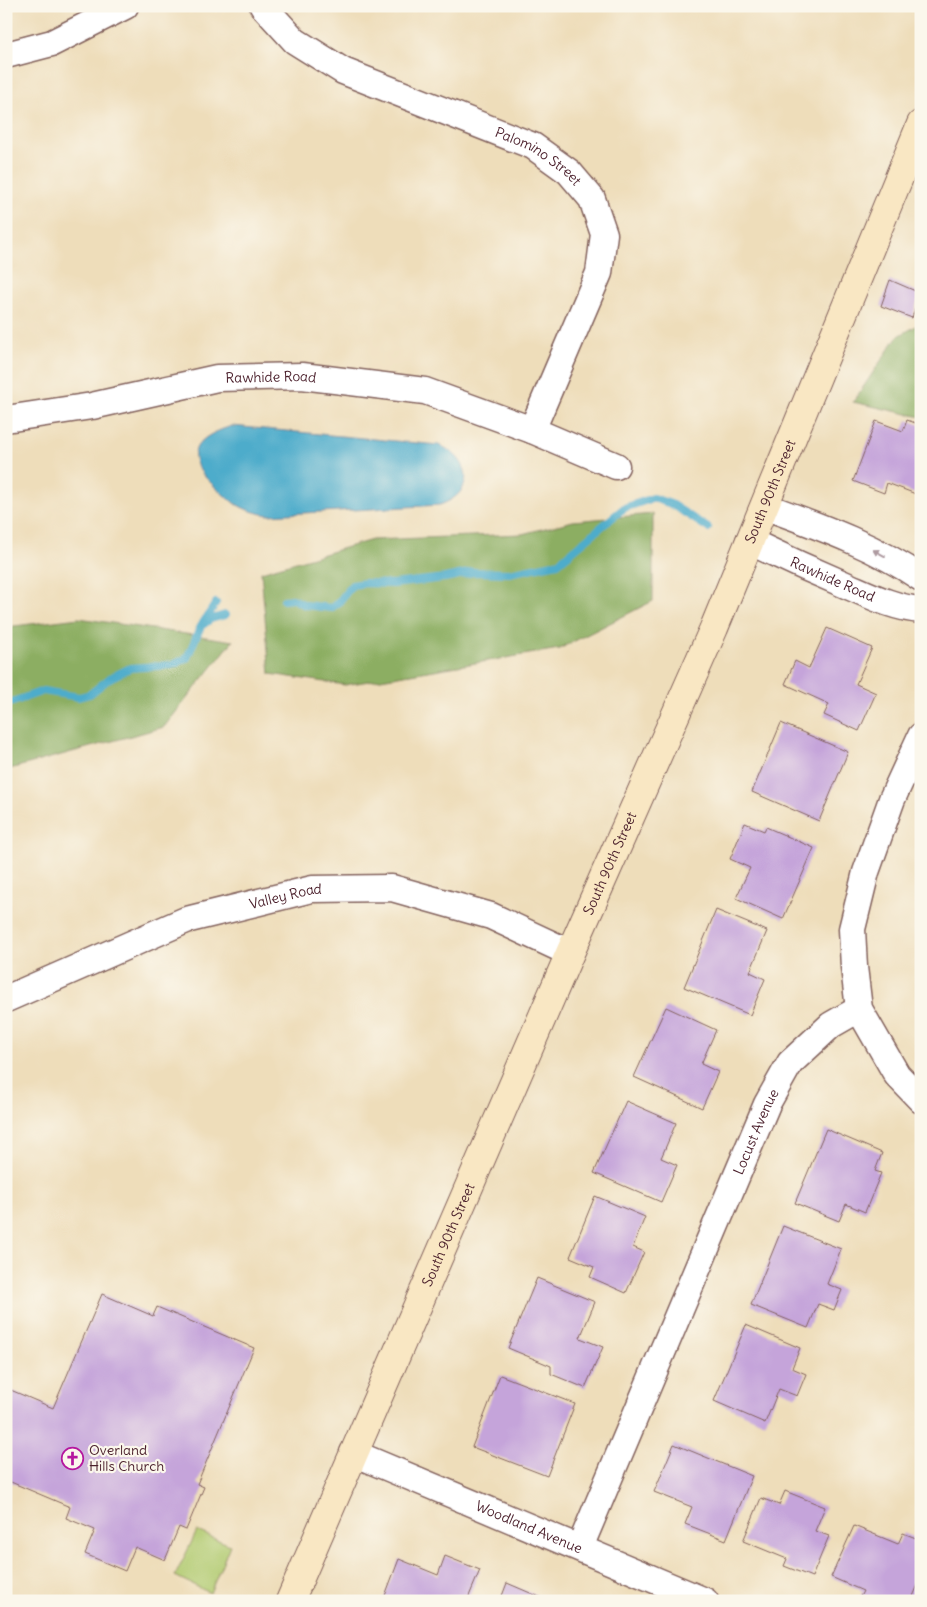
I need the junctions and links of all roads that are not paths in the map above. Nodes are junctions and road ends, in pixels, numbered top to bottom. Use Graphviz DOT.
graph roads {
  1 [pos="125,6"];
  2 [pos="263,6"];
  3 [pos="6,55"];
  4 [pos="921,124"];
  5 [pos="6,419"];
  6 [pos="532,430"];
  7 [pos="616,466"];
  8 [pos="764,506"];
  9 [pos="749,542"];
  10 [pos="921,578"];
  11 [pos="921,610"];
  12 [pos="921,736"];
  13 [pos="570,953"];
  14 [pos="6,998"];
  15 [pos="859,1009"];
  16 [pos="921,1100"];
  17 [pos="353,1453"];
  18 [pos="580,1547"];
  19 [pos="290,1601"];
  20 [pos="705,1601"];
  1 -- 3 [label="street"];
  2 -- 6 [label="street, Palomino Street"];
  4 -- 8 [label="street, South 90th Street"];
  5 -- 6 [label="street, Rawhide Road"];
  6 -- 7 [label="street, Rawhide Road"];
  8 -- 9 [label="street, South 90th Street"];
  10 -- 8 [label="street, one-way"];
  9 -- 11 [label="street, Rawhide Road"];
  9 -- 13 [label="street, South 90th Street"];
  12 -- 15 [label="street"];
  13 -- 14 [label="street, Valley Road"];
  13 -- 17 [label="street, South 90th Street"];
  15 -- 16 [label="street"];
  15 -- 18 [label="street, Locust Avenue"];
  17 -- 18 [label="street, Woodland Avenue"];
  17 -- 19 [label="street, South 90th Street"];
  18 -- 20 [label="street, Woodland Avenue"];
}
